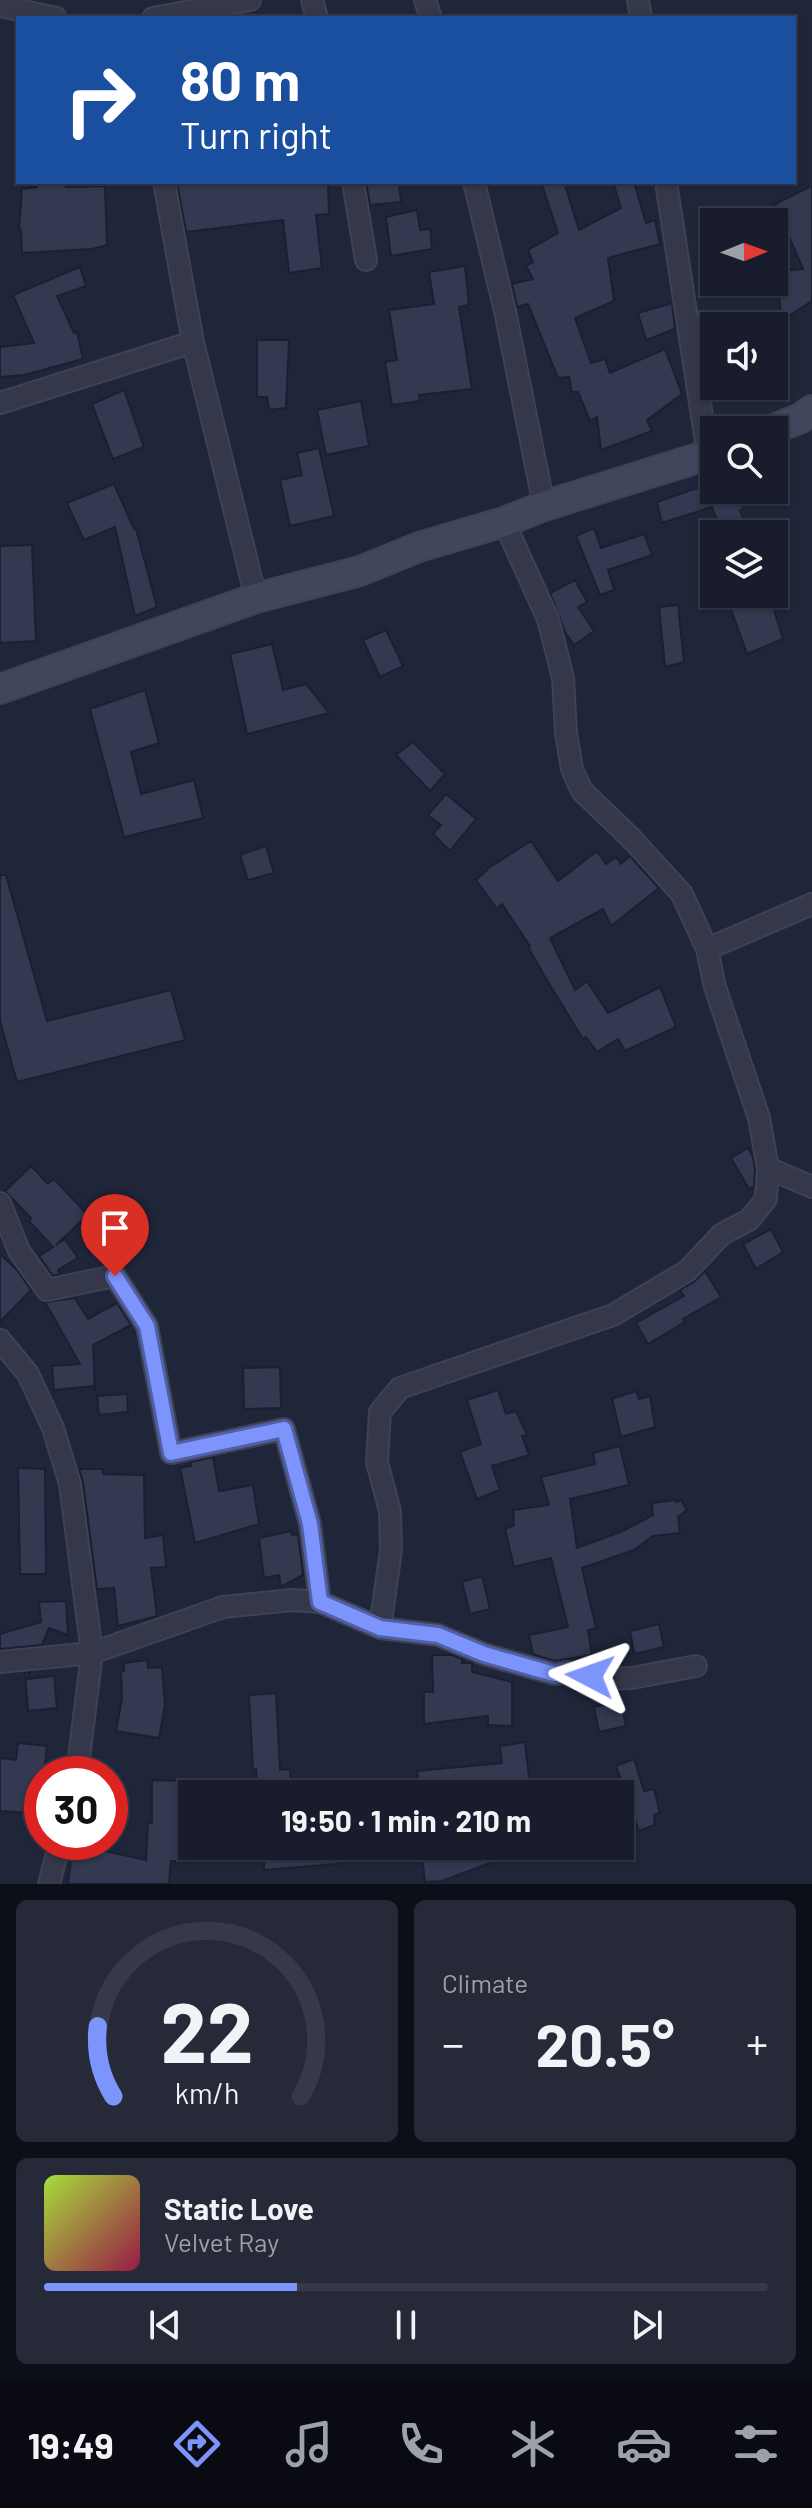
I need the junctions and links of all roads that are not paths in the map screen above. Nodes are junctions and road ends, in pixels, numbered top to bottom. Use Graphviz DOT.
graph roads {
  1 [pos="250,0"];
  2 [pos="0,6"];
  3 [pos="47,16"];
  4 [pos="164,16"];
  5 [pos="164,184"];
  6 [pos="353,184"];
  7 [pos="474,184"];
  8 [pos="666,184"];
  9 [pos="366,260"];
  10 [pos="193,342"];
  11 [pos="0,403"];
  12 [pos="812,410"];
  13 [pos="705,416"];
  14 [pos="788,423"];
  15 [pos="700,457"];
  16 [pos="544,506"];
  17 [pos="504,522"];
  18 [pos="256,598"];
  19 [pos="0,689"];
  20 [pos="812,904"];
  21 [pos="707,949"];
  22 [pos="768,1168"];
  23 [pos="812,1187"];
  24 [pos="0,1203"];
  25 [pos="0,1340"];
  26 [pos="320,1602"];
  27 [pos="380,1628"];
  28 [pos="92,1653"];
  29 [pos="0,1662"];
  30 [pos="696,1666"];
  31 [pos="79,1756"];
  32 [pos="55,1860"];
  33 [pos="49,1884"];
  1 -- 4 [label="street"];
  2 -- 3 [label="street"];
  5 -- 10 [label="street"];
  6 -- 9 [label="street"];
  7 -- 16 [label="street"];
  8 -- 13 [label="street"];
  10 -- 11 [label="street"];
  10 -- 18 [label="street"];
  12 -- 14 [label="main road"];
  15 -- 16 [label="main road"];
  16 -- 17 [label="main road"];
  17 -- 18 [label="main road"];
  17 -- 21 [label="street"];
  18 -- 19 [label="main road"];
  20 -- 21 [label="street"];
  21 -- 22 [label="street"];
  22 -- 23 [label="street"];
  22 -- 27 [label="street"];
  24 -- 26 [label="street"];
  25 -- 28 [label="street"];
  26 -- 27 [label="street"];
  26 -- 28 [label="street"];
  27 -- 30 [label="street"];
  28 -- 29 [label="street"];
  28 -- 31 [label="street"];
  32 -- 33 [label="street"];
}
